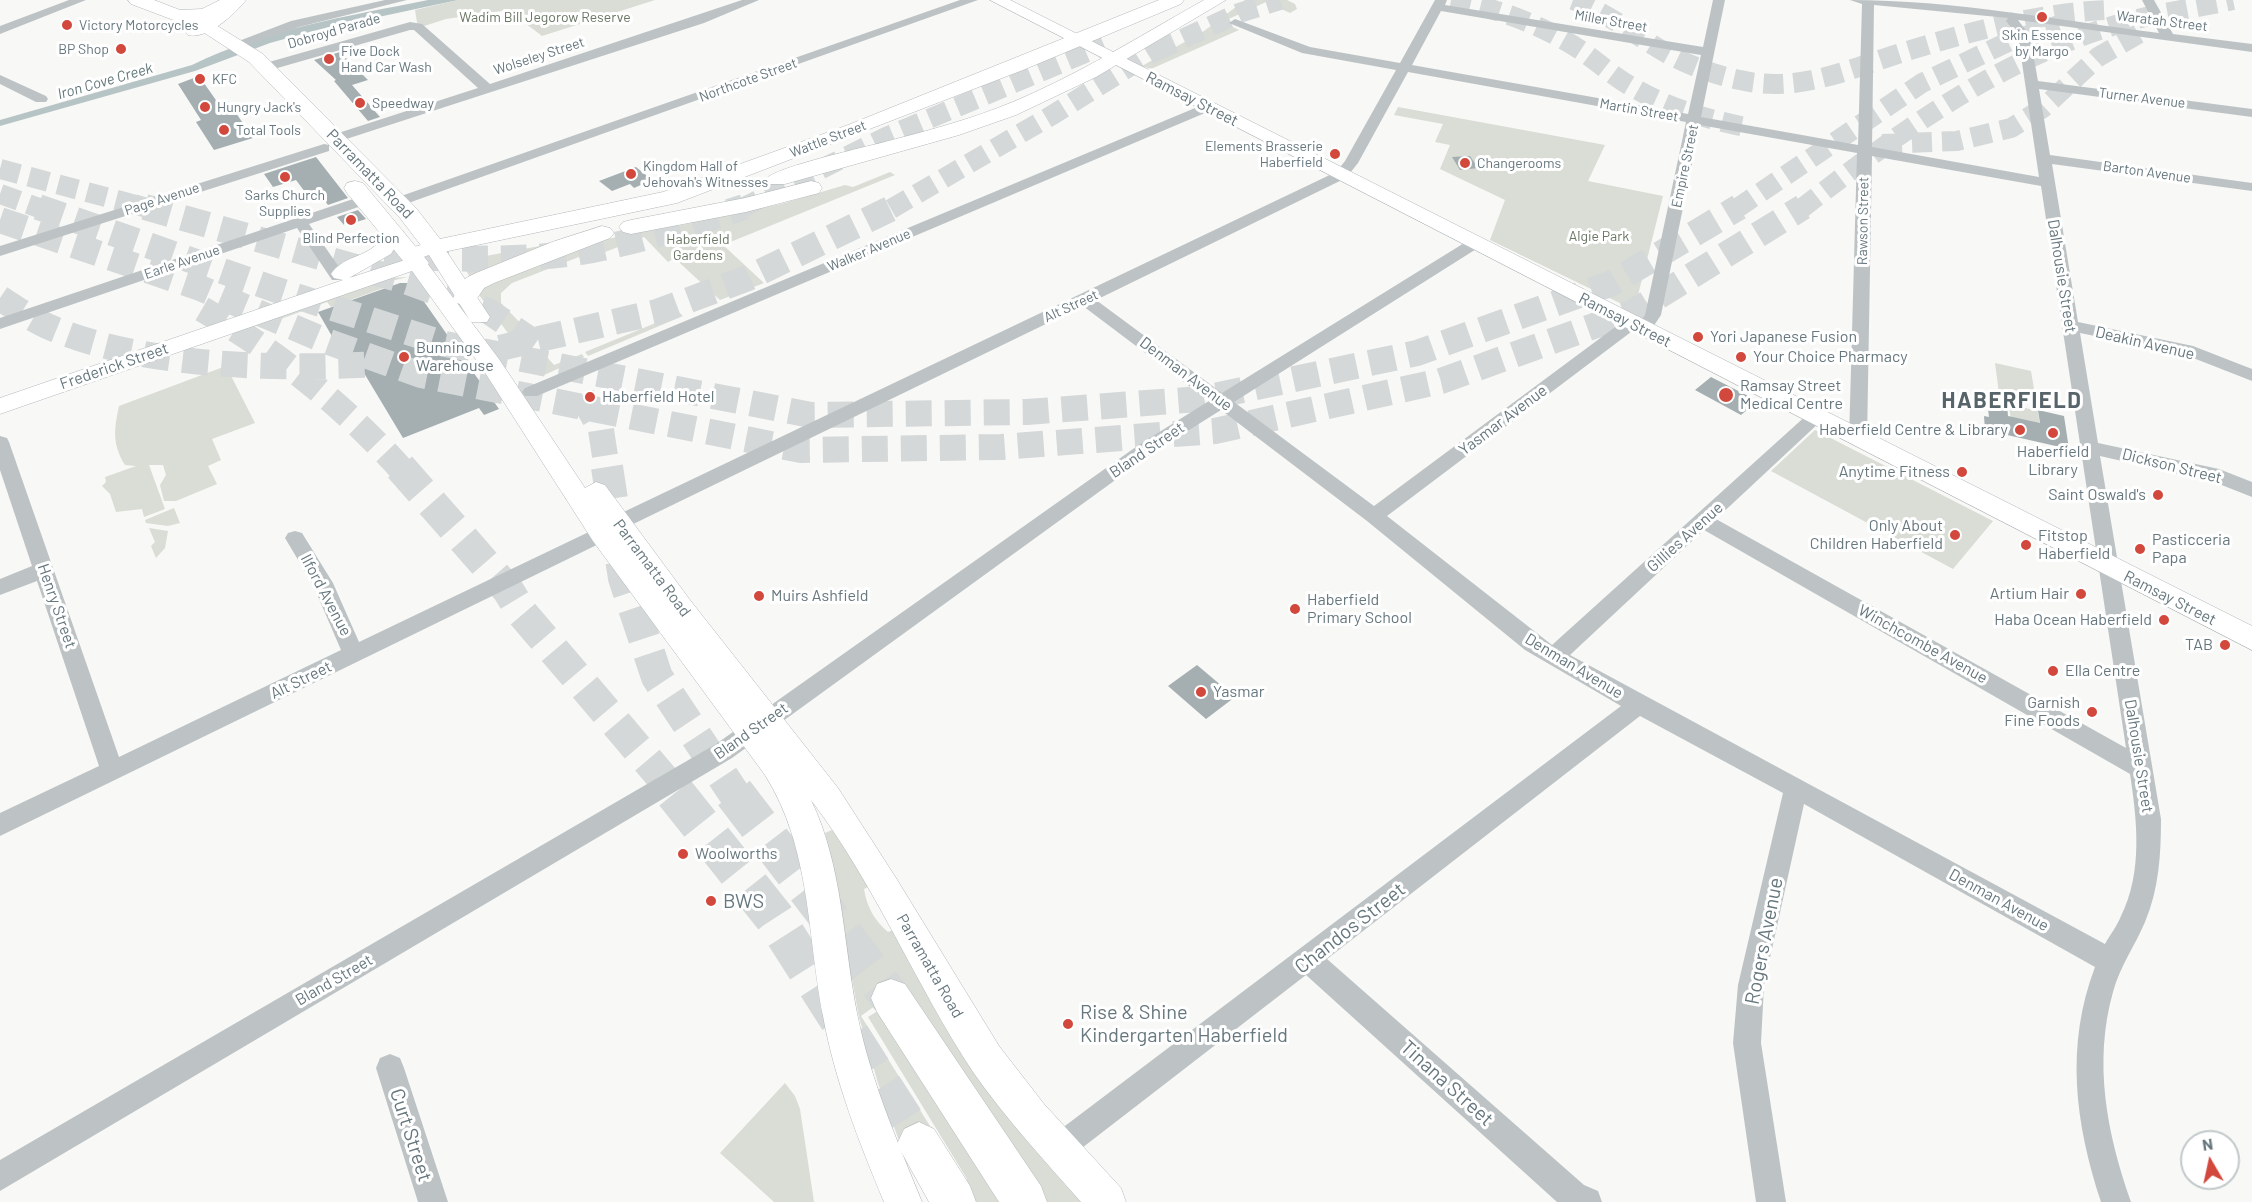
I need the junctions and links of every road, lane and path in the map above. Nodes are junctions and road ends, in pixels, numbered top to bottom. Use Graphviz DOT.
graph roads {
  1 [pos="80,0"];
  2 [pos="114,0"];
  3 [pos="137,0"];
  4 [pos="237,0"];
  5 [pos="401,0"];
  6 [pos="753,0"];
  7 [pos="972,0"];
  8 [pos="998,0"];
  9 [pos="1175,0"];
  10 [pos="1192,0"];
  11 [pos="1218,0"];
  12 [pos="1232,0"];
  13 [pos="1719,0"];
  14 [pos="1983,0"];
  15 [pos="1988,0"];
  16 [pos="2148,0"];
  17 [pos="1861,1"];
  18 [pos="1439,3"];
  19 [pos="180,15"];
  20 [pos="2004,17"];
  21 [pos="1235,23"];
  22 [pos="201,29"];
  23 [pos="0,30"];
  24 [pos="2168,37"];
  25 [pos="1174,39"];
  26 [pos="1078,41"];
  27 [pos="2252,48"];
  28 [pos="1108,52"];
  29 [pos="1709,52"];
  30 [pos="244,55"];
  31 [pos="1016,66"];
  32 [pos="1404,68"];
  33 [pos="0,79"];
  34 [pos="2032,84"];
  35 [pos="1052,87"];
  36 [pos="488,89"];
  37 [pos="41,99"];
  38 [pos="1207,107"];
  39 [pos="2252,113"];
  40 [pos="1694,120"];
  41 [pos="329,144"];
  42 [pos="921,146"];
  43 [pos="1864,151"];
  44 [pos="2042,158"];
  45 [pos="1341,175"];
  46 [pos="2047,183"];
  47 [pos="2250,190"];
  48 [pos="730,194"];
  49 [pos="410,198"];
  50 [pos="669,198"];
  51 [pos="365,200"];
  52 [pos="300,222"];
  53 [pos="602,233"];
  54 [pos="1475,243"];
  55 [pos="0,251"];
  56 [pos="417,253"];
  57 [pos="338,277"];
  58 [pos="465,298"];
  59 [pos="1084,299"];
  60 [pos="0,324"];
  61 [pos="228,326"];
  62 [pos="1637,326"];
  63 [pos="2071,326"];
  64 [pos="2252,375"];
  65 [pos="531,392"];
  66 [pos="1221,401"];
  67 [pos="0,406"];
  68 [pos="1815,417"];
  69 [pos="1858,440"];
  70 [pos="0,441"];
  71 [pos="2090,447"];
  72 [pos="2252,490"];
  73 [pos="1374,516"];
  74 [pos="1703,520"];
  75 [pos="610,528"];
  76 [pos="295,538"];
  77 [pos="2110,567"];
  78 [pos="44,570"];
  79 [pos="0,587"];
  80 [pos="2252,639"];
  81 [pos="354,654"];
  82 [pos="1555,655"];
  83 [pos="1639,705"];
  84 [pos="758,726"];
  85 [pos="2142,769"];
  86 [pos="112,771"];
  87 [pos="1796,788"];
  88 [pos="0,825"];
  89 [pos="1309,960"];
  90 [pos="2110,961"];
  91 [pos="891,998"];
  92 [pos="390,1068"];
  93 [pos="919,1144"];
  94 [pos="1059,1148"];
  95 [pos="0,1176"];
  96 [pos="433,1202"];
  97 [pos="903,1202"];
  98 [pos="954,1202"];
  99 [pos="1025,1202"];
  100 [pos="1107,1202"];
  101 [pos="1587,1202"];
  102 [pos="1771,1202"];
  103 [pos="2116,1202"];
  1 -- 23 [label="street"];
  2 -- 22 [label="highway, Parramatta Road"];
  3 -- 19 [label="highway, Parramatta Road"];
  4 -- 19 [label="highway"];
  4 -- 22 [label="main road"];
  5 -- 30 [label="street"];
  6 -- 36 [label="street, Wolseley Street"];
  7 -- 49 [label="street, Northcote Street"];
  8 -- 26 [label="main road, Ramsay Street"];
  9 -- 26 [label="highway, Wattle Street"];
  10 -- 28 [label="highway"];
  11 -- 28 [label="highway, Wattle Street"];
  12 -- 25 [label="highway"];
  13 -- 29 [label="street, Empire Street"];
  14 -- 20 [label="street"];
  15 -- 20 [label="street"];
  16 -- 24 [label="street"];
  17 -- 20 [label="street, Waratah Street"];
  17 -- 43 [label="street, Rawson Street"];
  18 -- 29 [label="street, Miller Street"];
  18 -- 32 [label="street, Alt Street"];
  19 -- 22 [label="highway, Parramatta Road"];
  20 -- 24 [label="street, Waratah Street"];
  20 -- 34 [label="street, Dalhousie Street"];
  21 -- 32 [label="street, Martin Street"];
  22 -- 30 [label="highway, Parramatta Road"];
  24 -- 27 [label="street, Waratah Street"];
  26 -- 28 [label="main road, Ramsay Street"];
  26 -- 31 [label="highway, Wattle Street"];
  28 -- 31 [label="highway"];
  28 -- 35 [label="highway, Wattle Street"];
  28 -- 38 [label="main road, Ramsay Street"];
  29 -- 40 [label="street, Empire Street"];
  30 -- 36 [label="street, Dobroyd Parade"];
  30 -- 41 [label="highway, Parramatta Road"];
  31 -- 50 [label="highway, Wattle Street"];
  32 -- 40 [label="street, Martin Street"];
  32 -- 45 [label="street, Alt Street"];
  33 -- 37 [label="street"];
  34 -- 39 [label="street, Turner Avenue"];
  34 -- 44 [label="street, Dalhousie Street"];
  35 -- 48 [label="highway, Wattle Street"];
  35 -- 50 [label="highway"];
  35 -- 53 [label="highway, Wattle Street"];
  36 -- 41 [label="street, Wolseley Street"];
  38 -- 45 [label="main road, Ramsay Street"];
  38 -- 65 [label="street, Walker Avenue"];
  40 -- 43 [label="street, Martin Street"];
  40 -- 62 [label="street, Empire Street"];
  41 -- 51 [label="highway, Parramatta Road"];
  41 -- 55 [label="street, Page Avenue"];
  41 -- 56 [label="highway, Parramatta Road"];
  42 -- 48 [label="highway"];
  43 -- 46 [label="street, Martin Street"];
  43 -- 69 [label="street, Rawson Street"];
  44 -- 46 [label="street, Dalhousie Street"];
  44 -- 47 [label="street, Barton Avenue"];
  45 -- 54 [label="main road, Ramsay Street"];
  45 -- 59 [label="street, Alt Street"];
  46 -- 63 [label="street, Dalhousie Street"];
  48 -- 56 [label="highway, Wattle Street"];
  50 -- 56 [label="highway, Wattle Street"];
  51 -- 52 [label="street, Earle Avenue"];
  51 -- 56 [label="highway, Parramatta Road"];
  52 -- 57 [label="street"];
  52 -- 60 [label="street, Earle Avenue"];
  53 -- 56 [label="highway, Wattle Street"];
  53 -- 58 [label="highway"];
  54 -- 62 [label="main road, Ramsay Street"];
  54 -- 66 [label="street, Bland Street"];
  56 -- 57 [label="main road, Frederick Street"];
  56 -- 58 [label="main road, Parramatta Road"];
  56 -- 61 [label="main road, Frederick Street"];
  56 -- 75 [label="main road, Parramatta Road"];
  57 -- 61 [label="main road, Frederick Street"];
  58 -- 65 [label="main road, Parramatta Road"];
  59 -- 66 [label="street, Denman Avenue"];
  59 -- 75 [label="street, Alt Street"];
  61 -- 67 [label="main road, Frederick Street"];
  62 -- 68 [label="main road, Ramsay Street"];
  62 -- 73 [label="street, Yasmar Avenue"];
  63 -- 64 [label="street, Deakin Avenue"];
  63 -- 71 [label="street, Dalhousie Street"];
  65 -- 75 [label="main road, Parramatta Road"];
  66 -- 73 [label="street, Denman Avenue"];
  66 -- 84 [label="street, Bland Street"];
  68 -- 69 [label="main road, Ramsay Street"];
  68 -- 74 [label="street, Gillies Avenue"];
  69 -- 77 [label="main road, Ramsay Street"];
  70 -- 78 [label="street, Henry Street"];
  71 -- 72 [label="street, Dickson Street"];
  71 -- 77 [label="street, Dalhousie Street"];
  73 -- 82 [label="street, Denman Avenue"];
  74 -- 82 [label="street, Gillies Avenue"];
  74 -- 85 [label="street, Winchcombe Avenue"];
  75 -- 81 [label="street, Alt Street"];
  75 -- 84 [label="main road, Parramatta Road"];
  76 -- 81 [label="street, Ilford Avenue"];
  77 -- 80 [label="main road, Ramsay Street"];
  77 -- 85 [label="street, Dalhousie Street"];
  78 -- 79 [label="street"];
  78 -- 86 [label="street, Henry Street"];
  81 -- 86 [label="street, Alt Street"];
  82 -- 83 [label="street, Denman Avenue"];
  83 -- 87 [label="street, Denman Avenue"];
  83 -- 89 [label="street, Chandos Street"];
  84 -- 94 [label="main road, Parramatta Road"];
  84 -- 95 [label="street, Bland Street"];
  84 -- 97 [label="main road, Parramatta Road"];
  85 -- 90 [label="street, Dalhousie Street"];
  86 -- 88 [label="street, Alt Street"];
  87 -- 90 [label="street, Denman Avenue"];
  87 -- 102 [label="street, Rogers Avenue"];
  89 -- 94 [label="street, Chandos Street"];
  89 -- 101 [label="street, Tinana Street"];
  90 -- 103 [label="street, Dalhousie Street"];
  91 -- 99 [label="highway"];
  92 -- 96 [label="street, Curt Street"];
  93 -- 98 [label="highway"];
  94 -- 100 [label="main road, Parramatta Road"];
}
